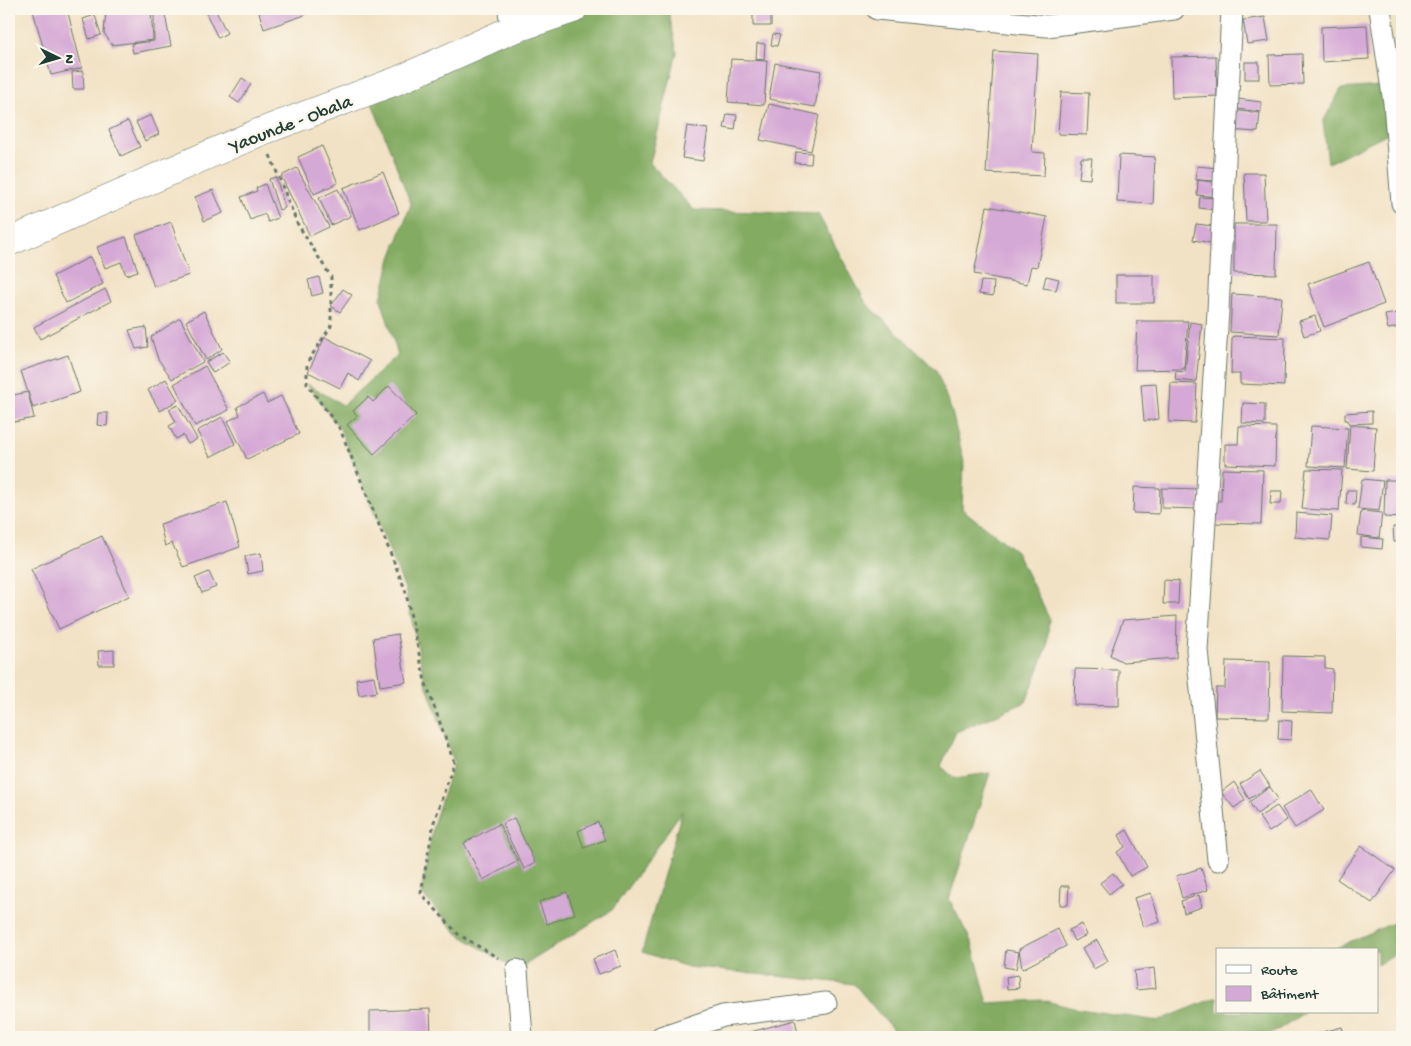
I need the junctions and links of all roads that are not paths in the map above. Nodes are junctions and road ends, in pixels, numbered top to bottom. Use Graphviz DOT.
graph roads {
  1 [pos="573,9"];
  2 [pos="877,9"];
  3 [pos="1174,9"];
  4 [pos="1232,9"];
  5 [pos="1380,9"];
  6 [pos="510,19"];
  7 [pos="1402,203"];
  8 [pos="9,242"];
  9 [pos="1218,860"];
  10 [pos="517,970"];
  11 [pos="826,1003"];
  12 [pos="522,1037"];
  13 [pos="661,1037"];
  1 -- 6 [label="highway, Yaounde - Obala"];
  2 -- 3 [label="street"];
  4 -- 9 [label="street"];
  5 -- 7 [label="street"];
  6 -- 8 [label="highway, Yaounde - Obala"];
  10 -- 12 [label="street"];
  11 -- 13 [label="street"];
}
